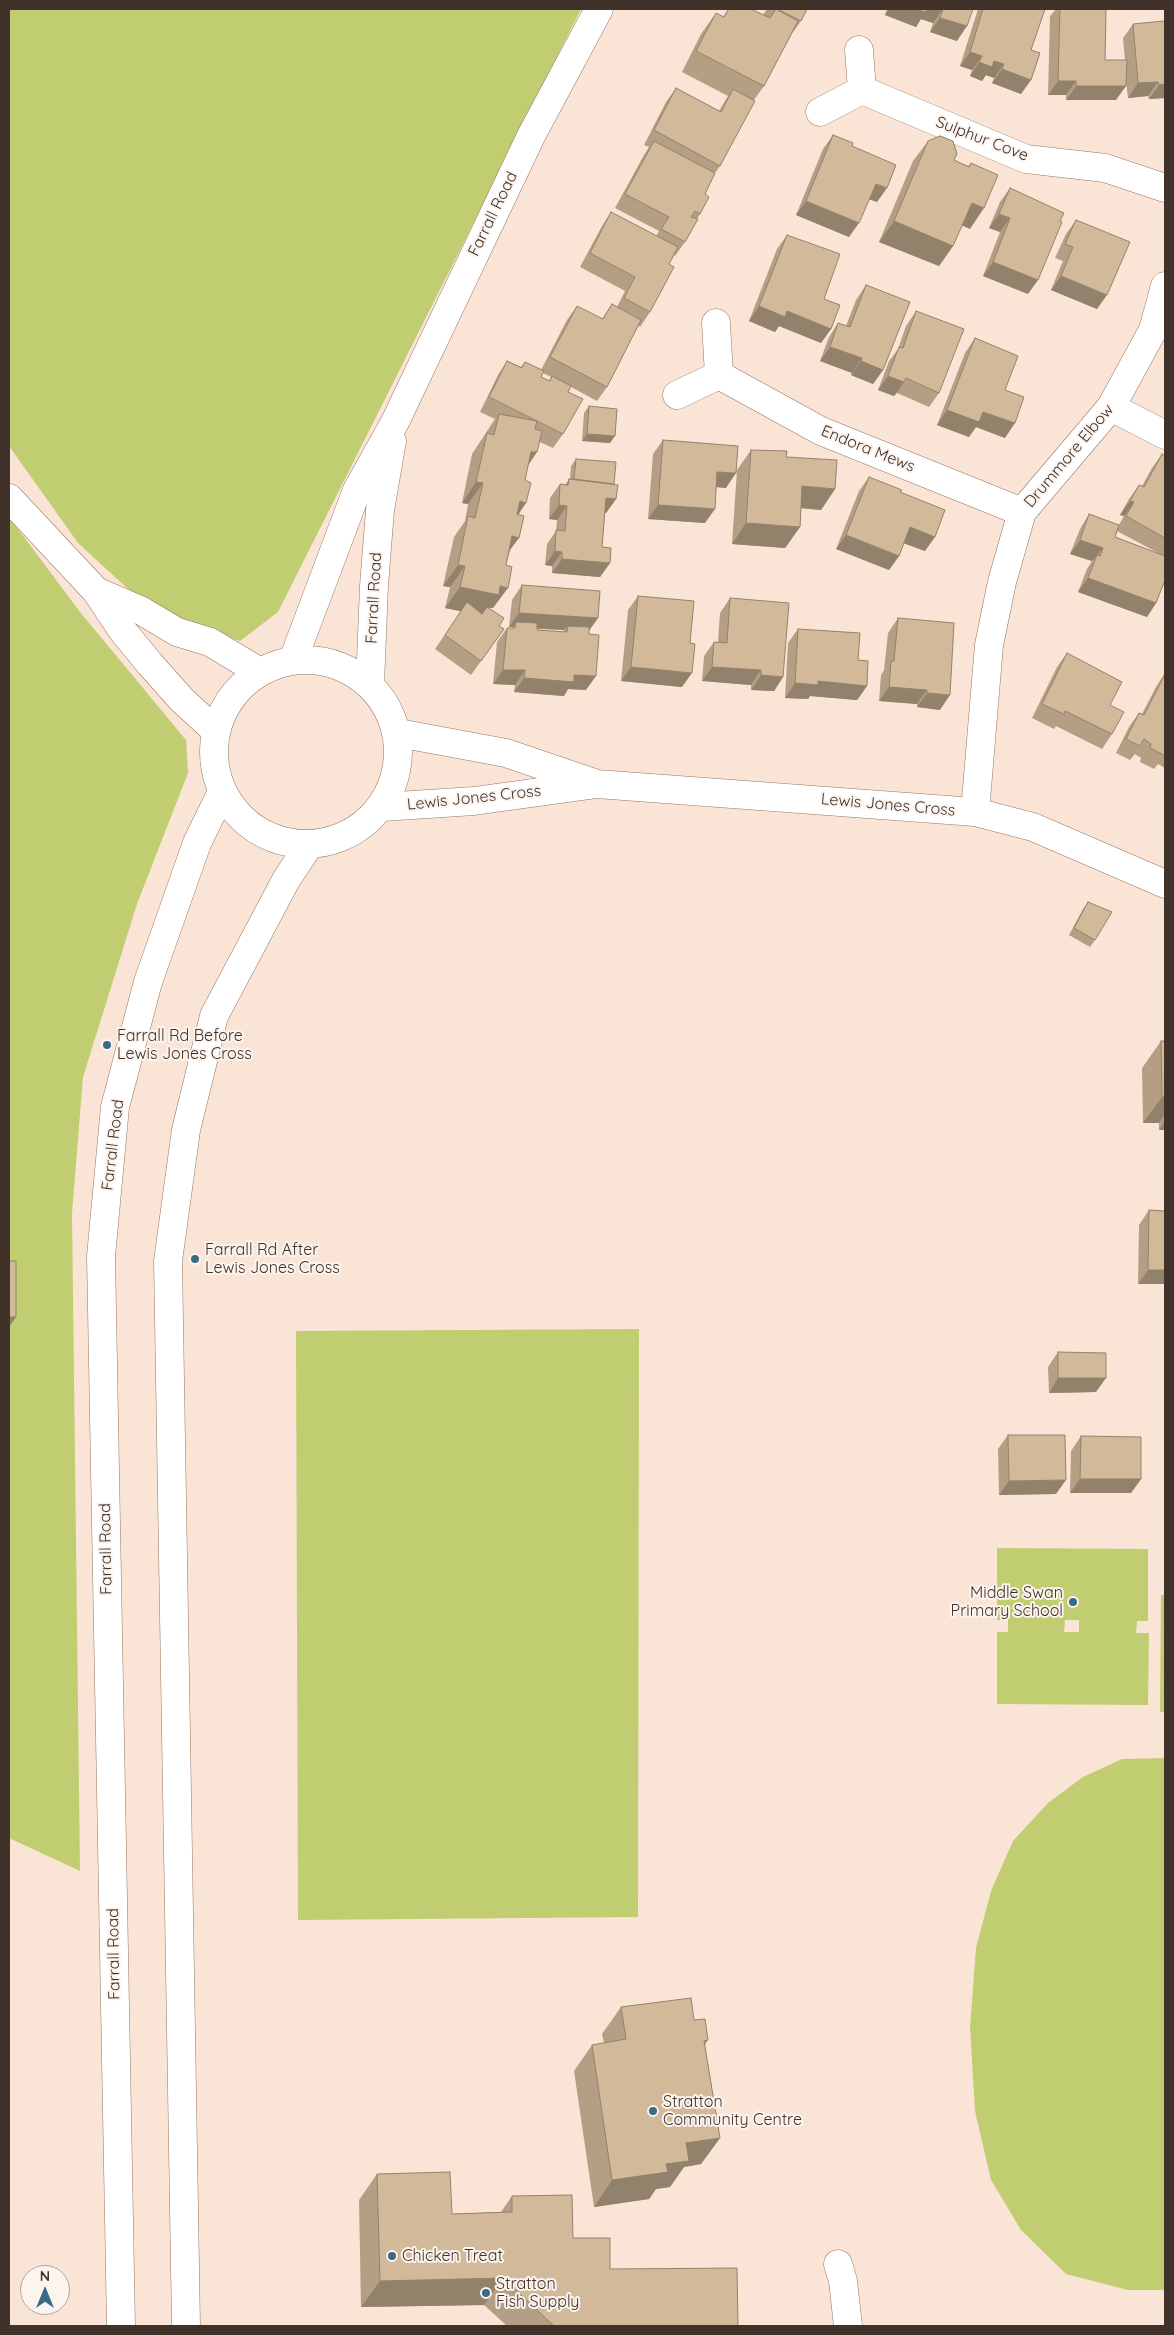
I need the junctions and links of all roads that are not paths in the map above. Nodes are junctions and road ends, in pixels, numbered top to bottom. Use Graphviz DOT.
graph roads {
  1 [pos="599,9"];
  2 [pos="859,50"];
  3 [pos="862,90"];
  4 [pos="820,112"];
  5 [pos="1165,188"];
  6 [pos="1165,286"];
  7 [pos="716,323"];
  8 [pos="718,375"];
  9 [pos="677,395"];
  10 [pos="1111,407"];
  11 [pos="395,422"];
  12 [pos="1165,435"];
  13 [pos="9,498"];
  14 [pos="1022,512"];
  15 [pos="96,592"];
  16 [pos="293,660"];
  17 [pos="260,672"];
  18 [pos="370,685"];
  19 [pos="216,731"];
  20 [pos="398,733"];
  21 [pos="597,784"];
  22 [pos="222,792"];
  23 [pos="382,807"];
  24 [pos="975,812"];
  25 [pos="309,845"];
  26 [pos="1165,884"];
  27 [pos="838,2264"];
  28 [pos="121,2326"];
  29 [pos="186,2326"];
  30 [pos="848,2326"];
  1 -- 11 [label="main road, Farrall Road"];
  2 -- 3 [label="main road"];
  3 -- 4 [label="main road"];
  3 -- 5 [label="main road, Sulphur Cove"];
  6 -- 10 [label="main road, Drummore Elbow"];
  7 -- 8 [label="main road"];
  8 -- 9 [label="main road"];
  8 -- 14 [label="main road, Endora Mews"];
  10 -- 12 [label="main road"];
  10 -- 14 [label="main road, Drummore Elbow"];
  11 -- 16 [label="main road, Farrall Road"];
  11 -- 18 [label="main road, Farrall Road"];
  13 -- 15 [label="main road"];
  14 -- 24 [label="main road, Drummore Elbow"];
  15 -- 17 [label="main road"];
  15 -- 19 [label="main road"];
  16 -- 17 [label="main road"];
  16 -- 18 [label="main road"];
  17 -- 19 [label="main road"];
  18 -- 20 [label="main road"];
  19 -- 22 [label="main road"];
  20 -- 21 [label="main road, Lewis Jones Cross"];
  20 -- 23 [label="main road"];
  21 -- 23 [label="main road, Lewis Jones Cross"];
  21 -- 24 [label="main road, Lewis Jones Cross"];
  22 -- 25 [label="main road"];
  22 -- 28 [label="main road, Farrall Road"];
  23 -- 25 [label="main road"];
  24 -- 26 [label="main road, Lewis Jones Cross"];
  25 -- 29 [label="main road"];
  27 -- 30 [label="main road"];
}
